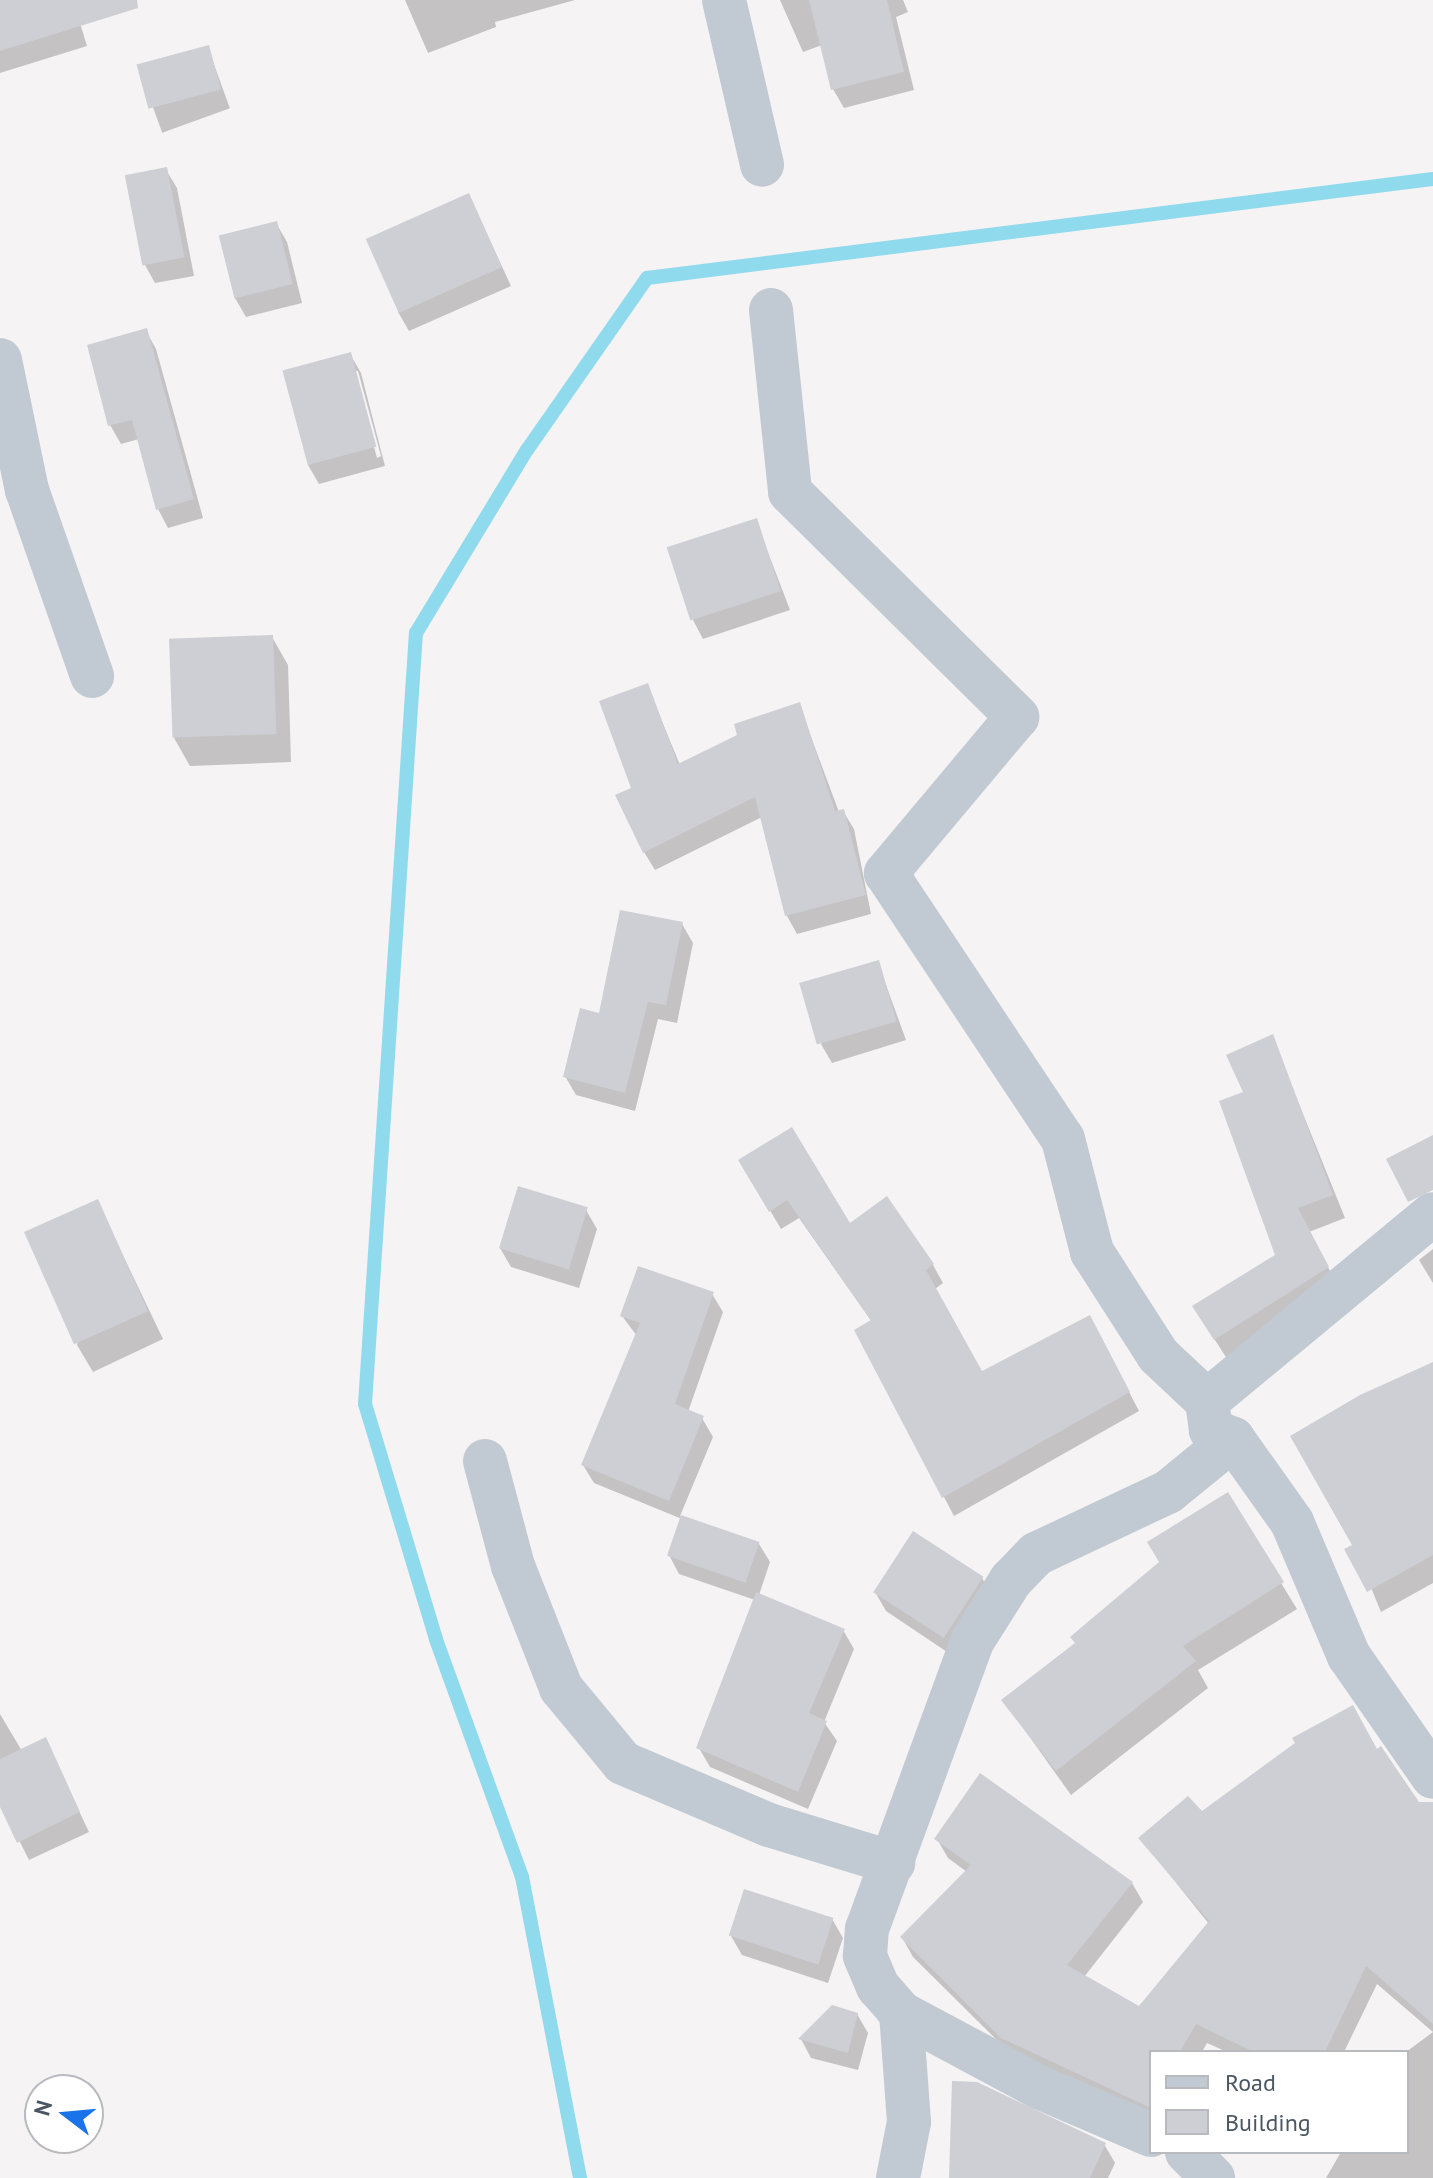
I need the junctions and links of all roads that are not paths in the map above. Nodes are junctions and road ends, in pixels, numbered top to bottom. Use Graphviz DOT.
graph roads {
  1 [pos="724,0"];
  2 [pos="762,165"];
  3 [pos="771,310"];
  4 [pos="0,360"];
  5 [pos="92,676"];
  6 [pos="1433,1214"];
  7 [pos="1207,1401"];
  8 [pos="1233,1439"];
  9 [pos="485,1461"];
  10 [pos="1433,1777"];
  11 [pos="893,1863"];
  12 [pos="901,2013"];
  13 [pos="1149,2134"];
  14 [pos="1189,2154"];
  15 [pos="898,2178"];
  16 [pos="1213,2178"];
  1 -- 2 [label="street"];
  3 -- 7 [label="street"];
  4 -- 5 [label="street"];
  6 -- 7 [label="street"];
  7 -- 8 [label="street"];
  8 -- 10 [label="street"];
  8 -- 11 [label="street"];
  9 -- 11 [label="street"];
  11 -- 12 [label="street"];
  12 -- 13 [label="street"];
  12 -- 15 [label="street"];
  14 -- 16 [label="street"];
}
